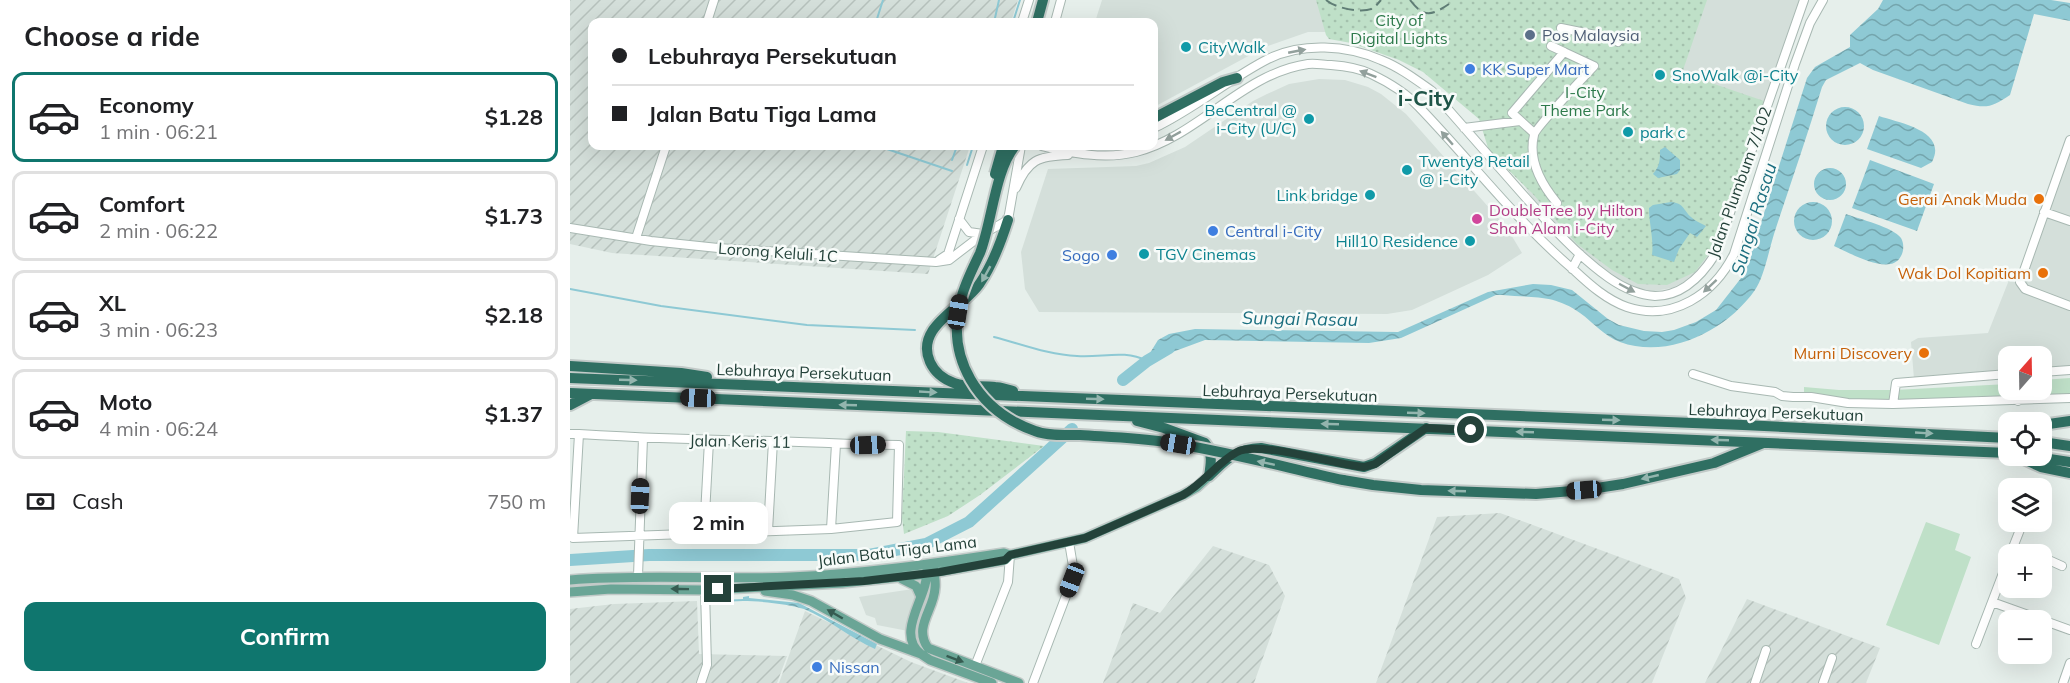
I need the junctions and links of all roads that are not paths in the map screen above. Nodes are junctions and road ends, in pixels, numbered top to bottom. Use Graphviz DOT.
graph roads {
  1 [pos="714,0"];
  2 [pos="1029,0"];
  3 [pos="1043,0"];
  4 [pos="1804,0"];
  5 [pos="1823,0"];
  6 [pos="1060,3"];
  7 [pos="708,18"];
  8 [pos="1023,18"];
  9 [pos="1038,18"];
  10 [pos="1057,18"];
  11 [pos="1561,28"];
  12 [pos="1618,42"];
  13 [pos="1551,46"];
  14 [pos="1564,52"];
  15 [pos="1238,78"];
  16 [pos="1158,116"];
  17 [pos="1520,121"];
  18 [pos="1158,126"];
  19 [pos="1464,128"];
  20 [pos="1534,133"];
  21 [pos="2070,140"];
  22 [pos="1158,143"];
  23 [pos="665,150"];
  24 [pos="982,150"];
  25 [pos="1002,150"];
  26 [pos="1013,150"];
  27 [pos="1020,150"];
  28 [pos="1058,150"];
  29 [pos="1136,150"];
  30 [pos="1079,155"];
  31 [pos="1010,201"];
  32 [pos="1557,204"];
  33 [pos="2044,212"];
  34 [pos="959,219"];
  35 [pos="1008,220"];
  36 [pos="2070,221"];
  37 [pos="570,228"];
  38 [pos="983,234"];
  39 [pos="636,238"];
  40 [pos="1580,254"];
  41 [pos="936,262"];
  42 [pos="1572,269"];
  43 [pos="967,282"];
  44 [pos="2070,306"];
  45 [pos="570,366"];
  46 [pos="2070,370"];
  47 [pos="2052,371"];
  48 [pos="1693,374"];
  49 [pos="1998,375"];
  50 [pos="570,378"];
  51 [pos="758,384"];
  52 [pos="570,393"];
  53 [pos="591,394"];
  54 [pos="1036,397"];
  55 [pos="2070,398"];
  56 [pos="2018,401"];
  57 [pos="1893,404"];
  58 [pos="570,405"];
  59 [pos="1117,416"];
  60 [pos="2070,422"];
  61 [pos="2052,424"];
  62 [pos="1426,428"];
  63 [pos="570,434"];
  64 [pos="579,434"];
  65 [pos="1998,434"];
  66 [pos="1987,436"];
  67 [pos="1998,437"];
  68 [pos="643,438"];
  69 [pos="709,441"];
  70 [pos="774,441"];
  71 [pos="1766,442"];
  72 [pos="2052,443"];
  73 [pos="836,444"];
  74 [pos="2070,446"];
  75 [pos="1998,453"];
  76 [pos="2052,459"];
  77 [pos="2070,462"];
  78 [pos="2037,466"];
  79 [pos="2070,473"];
  80 [pos="1209,476"];
  81 [pos="573,505"];
  82 [pos="831,529"];
  83 [pos="768,531"];
  84 [pos="704,533"];
  85 [pos="639,539"];
  86 [pos="1069,542"];
  87 [pos="1010,555"];
  88 [pos="2052,562"];
  89 [pos="2062,566"];
  90 [pos="930,569"];
  91 [pos="956,570"];
  92 [pos="638,576"];
  93 [pos="893,578"];
  94 [pos="570,580"];
  95 [pos="1998,586"];
  96 [pos="742,588"];
  97 [pos="705,590"];
  98 [pos="935,590"];
  99 [pos="570,592"];
  100 [pos="921,597"];
  101 [pos="1992,602"];
  102 [pos="2070,630"];
  103 [pos="1976,644"];
  104 [pos="1766,650"];
  105 [pos="921,654"];
  106 [pos="1832,658"];
  107 [pos="2070,663"];
  108 [pos="975,666"];
  109 [pos="701,683"];
  110 [pos="992,683"];
  111 [pos="1019,683"];
  112 [pos="1033,683"];
  113 [pos="1755,683"];
  114 [pos="1823,683"];
  115 [pos="2063,683"];
  1 -- 7 [label="street"];
  2 -- 8 [label="street"];
  3 -- 9 [label="highway"];
  40 -- 4 [label="street, Jalan Plumbum 7/102, one-way"];
  5 -- 42 [label="street, Jalan Plumbum 7/102, one-way"];
  6 -- 10 [label="street"];
  11 -- 12 [label="street"];
  13 -- 14 [label="street"];
  14 -- 17 [label="street"];
  14 -- 20 [label="street"];
  15 -- 16 [label="highway"];
  15 -- 18 [label="street, Jalan Plumbum 7/102"];
  15 -- 19 [label="street, Jalan Plumbum 7/102, one-way"];
  17 -- 19 [label="street"];
  17 -- 20 [label="street"];
  19 -- 40 [label="street, Jalan Plumbum 7/102"];
  20 -- 32 [label="street"];
  21 -- 33 [label="street"];
  42 -- 22 [label="street, Jalan Plumbum 7/102, one-way"];
  23 -- 39 [label="street"];
  24 -- 34 [label="street"];
  25 -- 43 [label="highway, bridge"];
  26 -- 43 [label="highway, bridge"];
  27 -- 31 [label="street"];
  28 -- 30 [label="street, Jalan Plumbum 7/102"];
  29 -- 30 [label="street, Jalan Plumbum 7/102, one-way"];
  30 -- 31 [label="street"];
  31 -- 35 [label="street"];
  33 -- 36 [label="street"];
  33 -- 44 [label="street"];
  34 -- 38 [label="street"];
  34 -- 41 [label="street"];
  35 -- 38 [label="street"];
  35 -- 54 [label="highway, one-way"];
  37 -- 39 [label="street, Lorong Keluli 1C"];
  38 -- 41 [label="street"];
  39 -- 41 [label="street, Lorong Keluli 1C"];
  40 -- 42 [label="street"];
  71 -- 43 [label="highway, one-way, bridge"];
  45 -- 51 [label="highway"];
  46 -- 47 [label="street"];
  48 -- 57 [label="street"];
  49 -- 57 [label="street"];
  50 -- 51 [label="highway, Lebuhraya Persekutuan, one-way"];
  51 -- 54 [label="highway, Lebuhraya Persekutuan, one-way"];
  52 -- 53 [label="highway, Lebuhraya Persekutuan"];
  53 -- 58 [label="highway"];
  59 -- 53 [label="highway, Lebuhraya Persekutuan, one-way"];
  54 -- 66 [label="highway, Lebuhraya Persekutuan, one-way"];
  55 -- 56 [label="street"];
  56 -- 57 [label="street"];
  62 -- 59 [label="highway, Lebuhraya Persekutuan, one-way"];
  59 -- 80 [label="highway"];
  60 -- 61 [label="highway"];
  71 -- 62 [label="highway, Lebuhraya Persekutuan, one-way"];
  62 -- 80 [label="highway"];
  63 -- 64 [label="street, Jalan Keris 11"];
  64 -- 68 [label="street, Jalan Keris 11"];
  64 -- 81 [label="street"];
  65 -- 66 [label="highway"];
  66 -- 67 [label="highway, Lebuhraya Persekutuan"];
  68 -- 69 [label="street, Jalan Keris 11"];
  68 -- 85 [label="street"];
  69 -- 70 [label="street, Jalan Keris 11"];
  69 -- 84 [label="street"];
  70 -- 73 [label="street, Jalan Keris 11"];
  70 -- 83 [label="street"];
  71 -- 75 [label="highway, Lebuhraya Persekutuan"];
  72 -- 74 [label="highway"];
  73 -- 82 [label="street"];
  73 -- 82 [label="street, Jalan Keris 11"];
  76 -- 77 [label="highway"];
  78 -- 79 [label="highway"];
  80 -- 86 [label="main road, Jalan Batu Tiga Lama"];
  81 -- 85 [label="street"];
  82 -- 83 [label="street"];
  83 -- 84 [label="street"];
  84 -- 85 [label="street"];
  85 -- 92 [label="street"];
  86 -- 87 [label="main road, Jalan Batu Tiga Lama"];
  86 -- 112 [label="street"];
  87 -- 90 [label="main road, Jalan Batu Tiga Lama"];
  87 -- 91 [label="main road, Jalan Batu Tiga Lama"];
  87 -- 108 [label="street"];
  88 -- 89 [label="street"];
  90 -- 91 [label="main road, Jalan Batu Tiga Lama"];
  90 -- 92 [label="main road, Jalan Batu Tiga Lama"];
  90 -- 93 [label="main road, Jalan Batu Tiga Lama"];
  90 -- 98 [label="main road"];
  90 -- 100 [label="main road"];
  91 -- 98 [label="main road"];
  92 -- 94 [label="main road, Jalan Batu Tiga Lama"];
  93 -- 96 [label="main road, Jalan Batu Tiga Lama"];
  93 -- 100 [label="main road"];
  95 -- 101 [label="street"];
  96 -- 97 [label="main road, Jalan Batu Tiga Lama"];
  105 -- 96 [label="main road, one-way"];
  97 -- 99 [label="main road, Jalan Batu Tiga Lama, one-way"];
  97 -- 109 [label="street"];
  98 -- 108 [label="main road, one-way"];
  100 -- 105 [label="main road"];
  101 -- 102 [label="street"];
  101 -- 103 [label="street"];
  104 -- 113 [label="street"];
  105 -- 110 [label="main road"];
  106 -- 114 [label="street"];
  107 -- 115 [label="street"];
  108 -- 111 [label="main road"];
}
